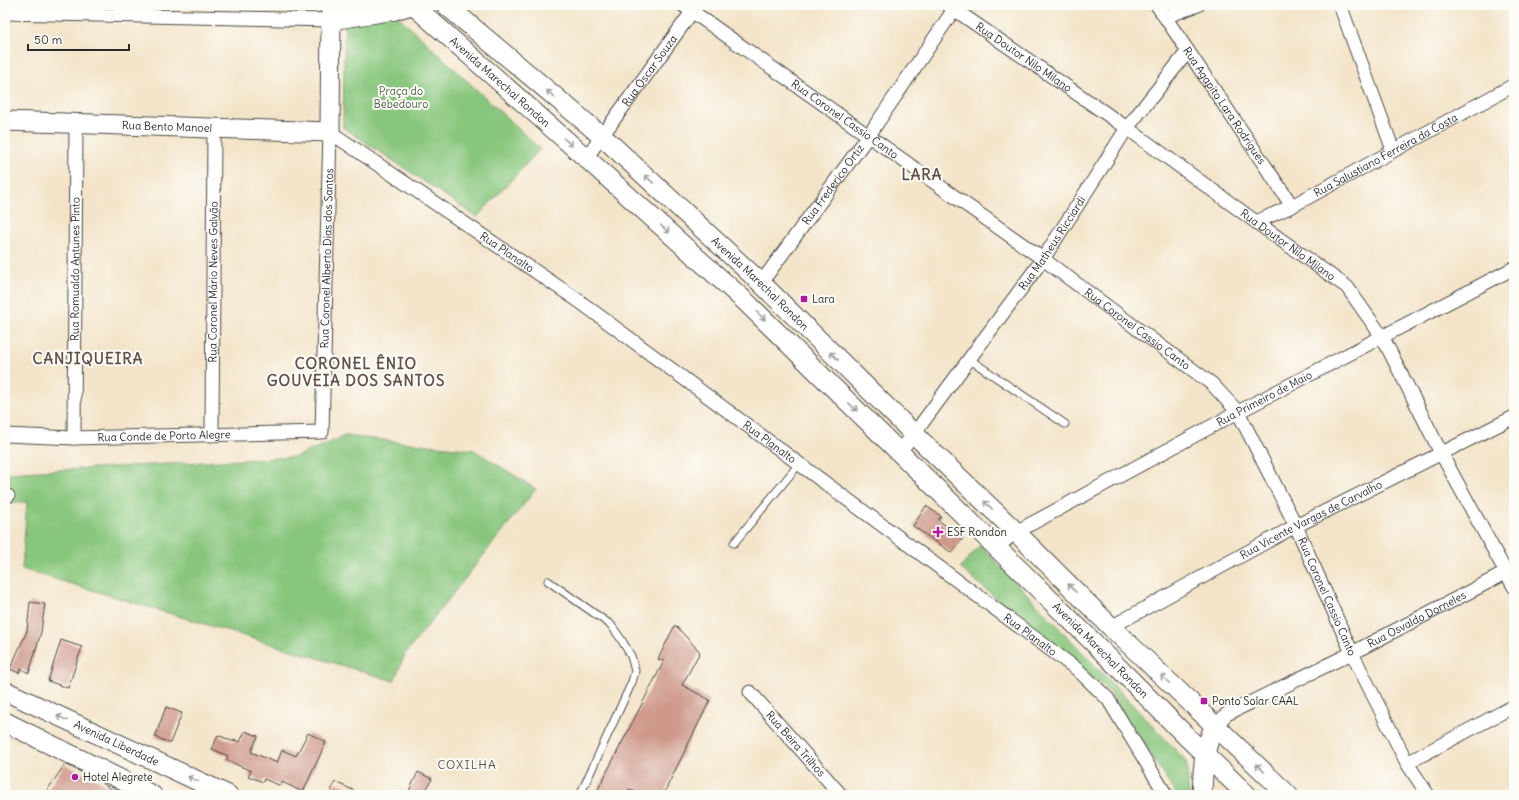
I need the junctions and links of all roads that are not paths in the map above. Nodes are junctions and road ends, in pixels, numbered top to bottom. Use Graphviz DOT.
graph roads {
  1 [pos="412,5"];
  2 [pos="446,5"];
  3 [pos="1157,5"];
  4 [pos="1198,5"];
  5 [pos="1340,5"];
  6 [pos="953,6"];
  7 [pos="691,7"];
  8 [pos="5,13"];
  9 [pos="331,13"];
  10 [pos="1165,17"];
  11 [pos="1188,51"];
  12 [pos="1514,85"];
  13 [pos="5,121"];
  14 [pos="76,124"];
  15 [pos="214,128"];
  16 [pos="1128,128"];
  17 [pos="330,132"];
  18 [pos="869,135"];
  19 [pos="603,137"];
  20 [pos="1394,150"];
  21 [pos="586,158"];
  22 [pos="1292,206"];
  23 [pos="1256,222"];
  24 [pos="1043,259"];
  25 [pos="1514,268"];
  26 [pos="761,283"];
  27 [pos="1383,338"];
  28 [pos="969,359"];
  29 [pos="1238,412"];
  30 [pos="1514,417"];
  31 [pos="1065,424"];
  32 [pos="322,432"];
  33 [pos="914,434"];
  34 [pos="5,435"];
  35 [pos="212,435"];
  36 [pos="74,438"];
  37 [pos="899,452"];
  38 [pos="1441,453"];
  39 [pos="799,464"];
  40 [pos="1296,526"];
  41 [pos="1016,532"];
  42 [pos="734,542"];
  43 [pos="996,547"];
  44 [pos="1510,571"];
  45 [pos="548,581"];
  46 [pos="1514,587"];
  47 [pos="1111,627"];
  48 [pos="1352,653"];
  49 [pos="5,691"];
  50 [pos="750,692"];
  51 [pos="1514,706"];
  52 [pos="5,722"];
  53 [pos="1214,726"];
  54 [pos="1204,754"];
  55 [pos="1407,763"];
  56 [pos="152,795"];
  57 [pos="228,795"];
  58 [pos="580,795"];
  59 [pos="841,795"];
  60 [pos="1166,795"];
  61 [pos="1202,795"];
  62 [pos="1247,795"];
  63 [pos="1288,795"];
  64 [pos="1428,795"];
  1 -- 9 [label="main road"];
  1 -- 21 [label="main road, Avenida Marechal Rondon, one-way"];
  19 -- 2 [label="main road, Avenida Marechal Rondon, one-way"];
  3 -- 10 [label="street, Rua Agapito Lara Rodrigues"];
  4 -- 10 [label="street"];
  5 -- 20 [label="street"];
  6 -- 16 [label="street, Rua Doutor Nilo Milano"];
  6 -- 18 [label="street, Rua Frederico Ortiz"];
  7 -- 18 [label="street, Rua Coronel Cassio Canto"];
  7 -- 19 [label="street, Rua Oscar Souza"];
  8 -- 9 [label="street"];
  9 -- 17 [label="main road"];
  10 -- 11 [label="street, Rua Agapito Lara Rodrigues"];
  11 -- 16 [label="street, Rua Matheus Ricciardi"];
  11 -- 22 [label="street, Rua Agapito Lara Rodrigues"];
  12 -- 20 [label="street, Rua Salustiano Ferreira da Costa"];
  13 -- 14 [label="main road, Rua Bento Manoel"];
  14 -- 15 [label="main road, Rua Bento Manoel"];
  14 -- 36 [label="street, Rua Romualdo Antunes Pinto"];
  15 -- 17 [label="main road, Rua Bento Manoel"];
  15 -- 35 [label="street, Rua Coronel Mário Neves Galvão"];
  16 -- 23 [label="street, Rua Doutor Nilo Milano"];
  16 -- 24 [label="street, Rua Matheus Ricciardi"];
  17 -- 32 [label="street, Rua Coronel Alberto Dias dos Santos"];
  17 -- 39 [label="street, Rua Planalto"];
  18 -- 24 [label="street, Rua Coronel Cassio Canto"];
  18 -- 26 [label="street, Rua Frederico Ortiz"];
  19 -- 21 [label="street"];
  26 -- 19 [label="main road, Avenida Marechal Rondon, one-way"];
  20 -- 22 [label="street, Rua Salustiano Ferreira da Costa"];
  21 -- 37 [label="main road, Avenida Marechal Rondon, one-way"];
  22 -- 23 [label="street, Rua Salustiano Ferreira da Costa"];
  23 -- 27 [label="street, Rua Doutor Nilo Milano"];
  24 -- 28 [label="street, Rua Matheus Ricciardi"];
  24 -- 29 [label="street, Rua Coronel Cassio Canto"];
  25 -- 27 [label="street, Rua Primeiro de Maio"];
  33 -- 26 [label="main road, Avenida Marechal Rondon, one-way"];
  27 -- 29 [label="street, Rua Primeiro de Maio"];
  27 -- 38 [label="street, Rua Doutor Nilo Milano"];
  28 -- 31 [label="lane"];
  28 -- 33 [label="street, Rua Matheus Ricciardi"];
  29 -- 40 [label="street, Rua Coronel Cassio Canto"];
  29 -- 41 [label="street, Rua Primeiro de Maio"];
  30 -- 38 [label="street, Rua Vicente Vargas de Carvalho"];
  32 -- 35 [label="street, Rua Conde de Porto Alegre"];
  33 -- 37 [label="street"];
  41 -- 33 [label="main road, Avenida Marechal Rondon, one-way"];
  34 -- 36 [label="street, Rua Conde de Porto Alegre"];
  35 -- 36 [label="street, Rua Conde de Porto Alegre"];
  37 -- 43 [label="main road, Avenida Marechal Rondon"];
  38 -- 40 [label="street, Rua Vicente Vargas de Carvalho"];
  38 -- 44 [label="street, Rua Doutor Nilo Milano"];
  39 -- 42 [label="lane"];
  39 -- 60 [label="street, Rua Planalto"];
  40 -- 47 [label="street, Rua Vicente Vargas de Carvalho"];
  40 -- 48 [label="street, Rua Coronel Cassio Canto"];
  41 -- 43 [label="street"];
  47 -- 41 [label="main road, Avenida Marechal Rondon, one-way"];
  43 -- 54 [label="main road, Avenida Marechal Rondon"];
  44 -- 46 [label="street, Rua Doutor Nilo Milano"];
  44 -- 48 [label="street, Rua Osvaldo Dorneles"];
  45 -- 58 [label="lane"];
  53 -- 47 [label="main road, Avenida Marechal Rondon, one-way"];
  48 -- 53 [label="street, Rua Osvaldo Dorneles"];
  48 -- 55 [label="street, Rua Coronel Cassio Canto"];
  57 -- 49 [label="main road, Avenida Liberdade, one-way"];
  50 -- 59 [label="street, Rua Beira Trilhos"];
  51 -- 55 [label="street"];
  52 -- 56 [label="main road"];
  53 -- 54 [label="main road"];
  63 -- 53 [label="main road, Avenida Marechal Rondon, one-way"];
  54 -- 61 [label="main road"];
  54 -- 62 [label="main road, Avenida Marechal Rondon"];
  55 -- 64 [label="street, Rua Coronel Cassio Canto"];
}
